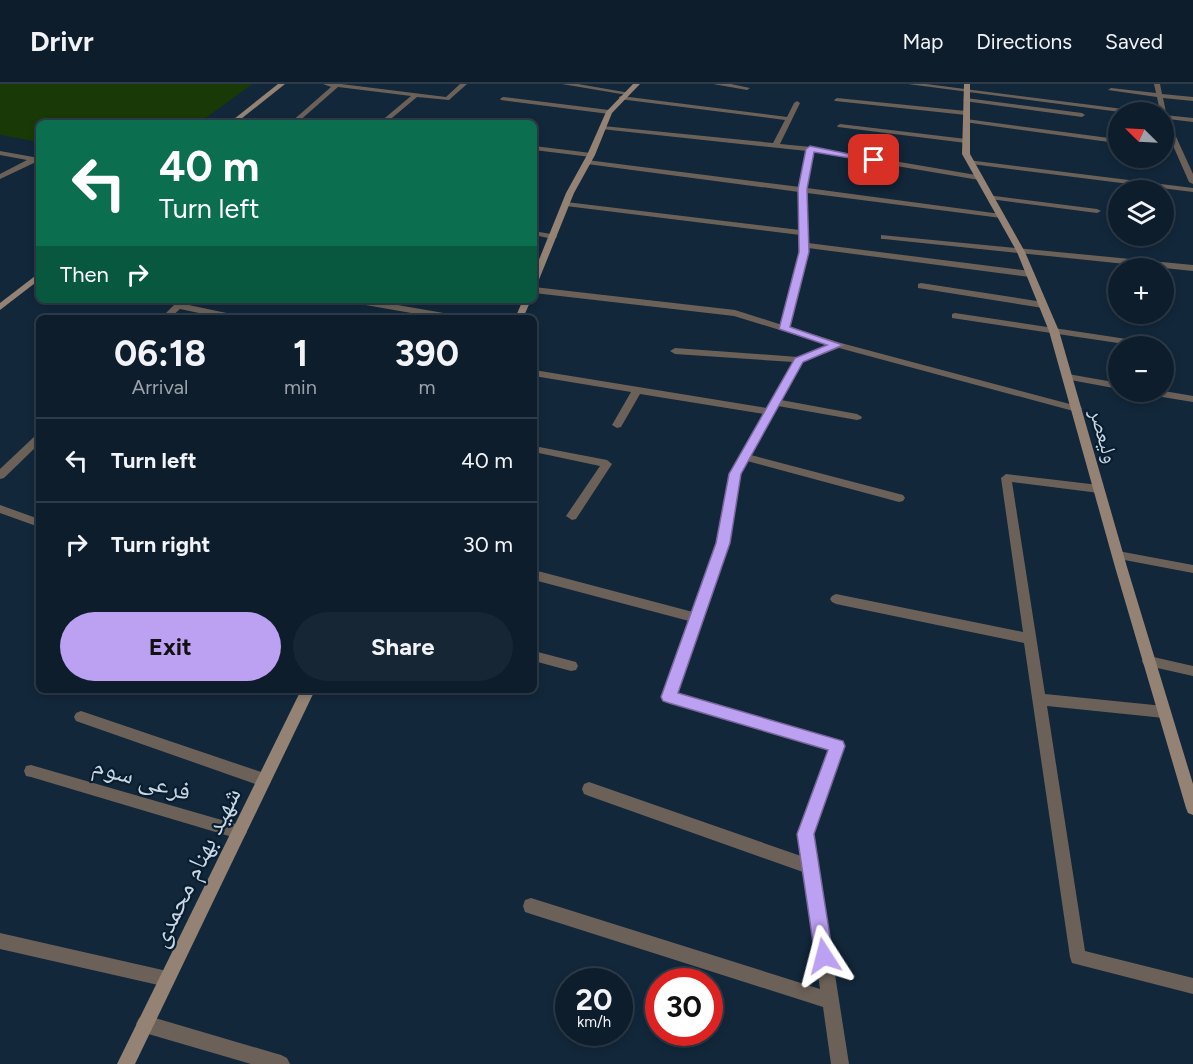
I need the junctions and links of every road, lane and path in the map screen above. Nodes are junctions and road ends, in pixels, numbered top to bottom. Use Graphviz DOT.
graph roads {
  1 [pos="282,84"];
  2 [pos="326,84"];
  3 [pos="464,84"];
  4 [pos="564,84"];
  5 [pos="637,84"];
  6 [pos="716,84"];
  7 [pos="911,84"];
  8 [pos="1157,84"];
  9 [pos="338,86"];
  10 [pos="747,88"];
  11 [pos="1111,90"];
  12 [pos="967,92"];
  13 [pos="624,95"];
  14 [pos="1160,95"];
  15 [pos="415,96"];
  16 [pos="503,99"];
  17 [pos="1193,99"];
  18 [pos="837,100"];
  19 [pos="1161,102"];
  20 [pos="797,103"];
  21 [pos="1108,109"];
  22 [pos="609,112"];
  23 [pos="1082,116"];
  24 [pos="966,117"];
  25 [pos="789,119"];
  26 [pos="236,120"];
  27 [pos="297,120"];
  28 [pos="386,120"];
  29 [pos="1193,120"];
  30 [pos="840,126"];
  31 [pos="603,128"];
  32 [pos="1108,140"];
  33 [pos="966,141"];
  34 [pos="776,145"];
  35 [pos="537,149"];
  36 [pos="810,149"];
  37 [pos="0,153"];
  38 [pos="36,159"];
  39 [pos="36,159"];
  40 [pos="589,159"];
  41 [pos="970,162"];
  42 [pos="0,177"];
  43 [pos="979,178"];
  44 [pos="1193,182"];
  45 [pos="803,189"];
  46 [pos="1193,190"];
  47 [pos="990,197"];
  48 [pos="566,204"];
  49 [pos="1096,211"];
  50 [pos="1001,216"];
  51 [pos="804,232"];
  52 [pos="537,234"];
  53 [pos="553,237"];
  54 [pos="884,237"];
  55 [pos="804,245"];
  56 [pos="1021,252"];
  57 [pos="1193,268"];
  58 [pos="1030,274"];
  59 [pos="537,275"];
  60 [pos="36,278"];
  61 [pos="921,286"];
  62 [pos="537,290"];
  63 [pos="181,303"];
  64 [pos="371,303"];
  65 [pos="1043,305"];
  66 [pos="0,308"];
  67 [pos="168,315"];
  68 [pos="225,315"];
  69 [pos="438,315"];
  70 [pos="955,316"];
  71 [pos="785,329"];
  72 [pos="1054,330"];
  73 [pos="1108,339"];
  74 [pos="838,345"];
  75 [pos="675,351"];
  76 [pos="799,360"];
  77 [pos="537,374"];
  78 [pos="1068,377"];
  79 [pos="1108,384"];
  80 [pos="637,390"];
  81 [pos="1174,396"];
  82 [pos="1193,399"];
  83 [pos="773,407"];
  84 [pos="1077,409"];
  85 [pos="857,417"];
  86 [pos="617,424"];
  87 [pos="36,443"];
  88 [pos="537,450"];
  89 [pos="744,457"];
  90 [pos="0,475"];
  91 [pos="1099,489"];
  92 [pos="899,498"];
  93 [pos="0,509"];
  94 [pos="572,516"];
  95 [pos="36,522"];
  96 [pos="1118,555"];
  97 [pos="1193,569"];
  98 [pos="537,576"];
  99 [pos="836,599"];
  100 [pos="696,618"];
  101 [pos="1030,639"];
  102 [pos="537,657"];
  103 [pos="1149,661"];
  104 [pos="571,666"];
  105 [pos="1193,671"];
  106 [pos="306,693"];
  107 [pos="1039,699"];
  108 [pos="1164,712"];
  109 [pos="81,717"];
  110 [pos="31,771"];
  111 [pos="264,780"];
  112 [pos="589,789"];
  113 [pos="1193,808"];
  114 [pos="239,832"];
  115 [pos="811,867"];
  116 [pos="531,906"];
  117 [pos="0,941"];
  118 [pos="167,979"];
  119 [pos="1193,986"];
  120 [pos="831,1001"];
  121 [pos="145,1024"];
  122 [pos="126,1064"];
  123 [pos="281,1064"];
  124 [pos="840,1064"];
  1 -- 26 [label="street"];
  2 -- 9 [label="street"];
  3 -- 15 [label="street"];
  4 -- 13 [label="street"];
  5 -- 13 [label="street"];
  6 -- 10 [label="street"];
  7 -- 12 [label="street"];
  8 -- 14 [label="street"];
  9 -- 15 [label="street"];
  9 -- 27 [label="street"];
  11 -- 14 [label="street"];
  12 -- 21 [label="street"];
  12 -- 23 [label="street"];
  12 -- 24 [label="street, ولیعصر"];
  13 -- 22 [label="street"];
  13 -- 25 [label="street"];
  14 -- 17 [label="street"];
  14 -- 19 [label="street"];
  15 -- 28 [label="street"];
  16 -- 22 [label="street"];
  18 -- 24 [label="street"];
  20 -- 25 [label="street"];
  22 -- 31 [label="street"];
  24 -- 32 [label="street"];
  24 -- 33 [label="street, ولیعصر"];
  25 -- 34 [label="street"];
  29 -- 44 [label="street"];
  30 -- 33 [label="street"];
  31 -- 34 [label="street"];
  31 -- 40 [label="street"];
  33 -- 41 [label="street, ولیعصر"];
  34 -- 36 [label="street"];
  35 -- 40 [label="street"];
  36 -- 43 [label="street"];
  36 -- 45 [label="street"];
  37 -- 38 [label="street"];
  39 -- 42 [label="street"];
  40 -- 45 [label="street"];
  40 -- 48 [label="street"];
  41 -- 43 [label="street, ولیعصر"];
  41 -- 46 [label="street"];
  43 -- 47 [label="street, ولیعصر"];
  45 -- 50 [label="street"];
  45 -- 51 [label="street"];
  47 -- 49 [label="street"];
  47 -- 50 [label="street, ولیعصر"];
  48 -- 51 [label="street"];
  48 -- 53 [label="street"];
  50 -- 56 [label="street, ولیعصر"];
  51 -- 55 [label="street"];
  52 -- 53 [label="street"];
  53 -- 59 [label="street"];
  54 -- 56 [label="street"];
  55 -- 58 [label="street"];
  55 -- 71 [label="street"];
  56 -- 57 [label="street"];
  56 -- 58 [label="street, ولیعصر"];
  58 -- 65 [label="street, ولیعصر"];
  60 -- 66 [label="street"];
  61 -- 65 [label="street"];
  62 -- 71 [label="street"];
  63 -- 67 [label="street"];
  63 -- 68 [label="street"];
  64 -- 69 [label="street"];
  65 -- 72 [label="street, ولیعصر"];
  70 -- 72 [label="street"];
  71 -- 74 [label="street"];
  72 -- 73 [label="street"];
  72 -- 78 [label="street, ولیعصر"];
  74 -- 76 [label="street"];
  74 -- 84 [label="street"];
  75 -- 76 [label="street"];
  76 -- 83 [label="street"];
  77 -- 80 [label="street"];
  78 -- 79 [label="street"];
  78 -- 84 [label="street, ولیعصر"];
  80 -- 83 [label="street"];
  80 -- 86 [label="street"];
  81 -- 82 [label="street"];
  83 -- 85 [label="street"];
  83 -- 89 [label="street"];
  84 -- 91 [label="street, ولیعصر"];
  87 -- 90 [label="street"];
  88 -- 94 [label="street"];
  89 -- 92 [label="street"];
  89 -- 100 [label="street"];
  91 -- 96 [label="street, ولیعصر"];
  91 -- 101 [label="street"];
  93 -- 95 [label="street"];
  96 -- 97 [label="street"];
  96 -- 103 [label="street, ولیعصر"];
  98 -- 100 [label="street"];
  99 -- 101 [label="street"];
  100 -- 115 [label="street"];
  101 -- 107 [label="street"];
  102 -- 104 [label="street"];
  103 -- 105 [label="street"];
  103 -- 108 [label="street, ولیعصر"];
  106 -- 111 [label="street, شهید بهنام محمدی"];
  107 -- 108 [label="street"];
  107 -- 119 [label="street"];
  108 -- 113 [label="street, ولیعصر"];
  109 -- 111 [label="street"];
  110 -- 114 [label="street, فرعی سوم"];
  111 -- 114 [label="street, شهید بهنام محمدی"];
  112 -- 115 [label="street"];
  114 -- 118 [label="street, شهید بهنام محمدی"];
  115 -- 120 [label="street"];
  116 -- 120 [label="street"];
  117 -- 118 [label="street"];
  118 -- 121 [label="street, شهید بهنام محمدی"];
  120 -- 124 [label="street"];
  121 -- 122 [label="street, شهید بهنام محمدی"];
  121 -- 123 [label="street"];
}
